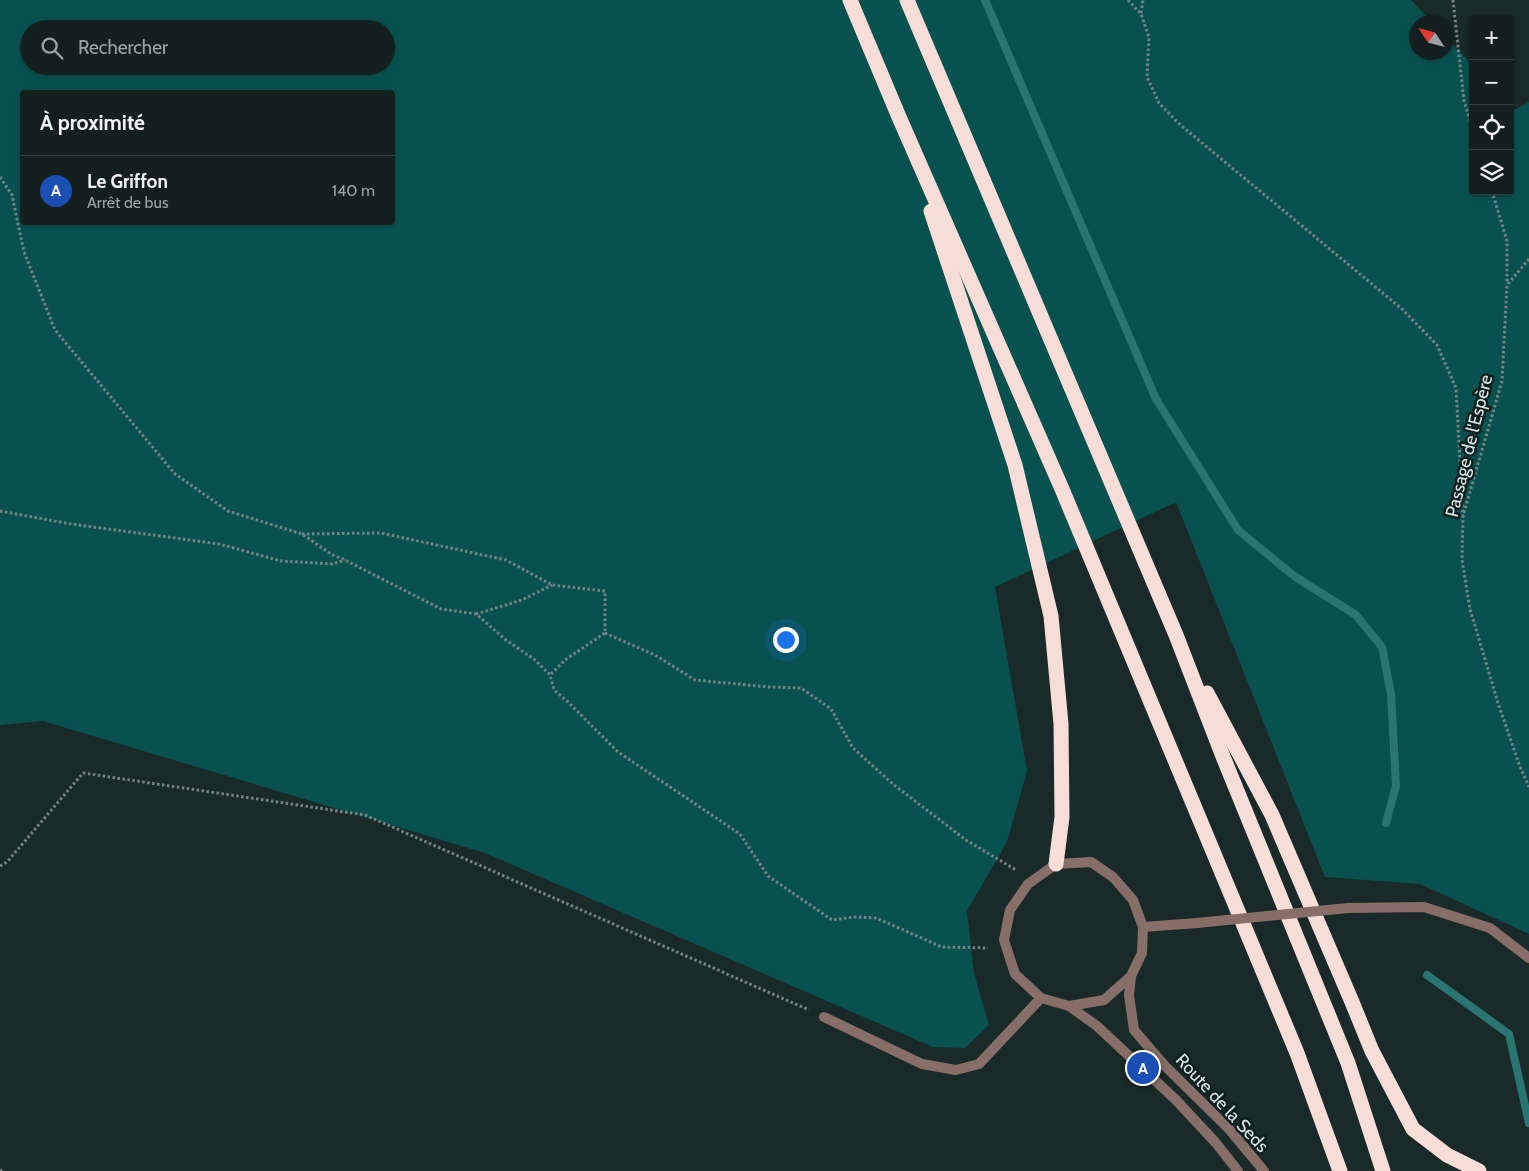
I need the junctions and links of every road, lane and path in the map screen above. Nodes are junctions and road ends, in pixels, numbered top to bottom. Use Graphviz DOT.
graph roads {
  1 [pos="850,0"];
  2 [pos="907,0"];
  3 [pos="1128,0"];
  4 [pos="1142,0"];
  5 [pos="1453,0"];
  6 [pos="1141,14"];
  7 [pos="1469,117"];
  8 [pos="900,118"];
  9 [pos="0,178"];
  10 [pos="1493,195"];
  11 [pos="1529,259"];
  12 [pos="1507,284"];
  13 [pos="0,511"];
  14 [pos="1463,516"];
  15 [pos="302,534"];
  16 [pos="346,560"];
  17 [pos="552,585"];
  18 [pos="476,614"];
  19 [pos="605,632"];
  20 [pos="1176,634"];
  21 [pos="550,675"];
  22 [pos="1529,787"];
  23 [pos="1056,864"];
  24 [pos="0,866"];
  25 [pos="1034,881"];
  26 [pos="1143,928"];
  27 [pos="1004,940"];
  28 [pos="1529,958"];
  29 [pos="1131,976"];
  30 [pos="1041,998"];
  31 [pos="1069,1006"];
  32 [pos="824,1017"];
  33 [pos="1238,1171"];
  34 [pos="1264,1171"];
  35 [pos="1340,1171"];
  36 [pos="1383,1171"];
  37 [pos="1479,1171"];
  1 -- 8 [label="highway"];
  2 -- 20 [label="highway"];
  3 -- 6 [label="path"];
  4 -- 6 [label="path"];
  5 -- 7 [label="path"];
  6 -- 14 [label="path"];
  8 -- 23 [label="highway"];
  8 -- 35 [label="highway"];
  9 -- 15 [label="path"];
  10 -- 12 [label="path, Passage de l'Espère"];
  11 -- 12 [label="path"];
  12 -- 14 [label="path, Passage de l'Espère"];
  13 -- 16 [label="path"];
  14 -- 22 [label="path, Passage de l'Espère"];
  15 -- 16 [label="path"];
  15 -- 17 [label="path"];
  16 -- 18 [label="path"];
  17 -- 18 [label="path"];
  17 -- 19 [label="path"];
  18 -- 21 [label="path"];
  19 -- 21 [label="path"];
  19 -- 25 [label="path"];
  20 -- 36 [label="highway"];
  20 -- 37 [label="highway"];
  21 -- 27 [label="path"];
  23 -- 25 [label="street"];
  23 -- 26 [label="street"];
  24 -- 32 [label="path"];
  25 -- 27 [label="street"];
  26 -- 28 [label="street, bridge"];
  26 -- 29 [label="street"];
  27 -- 30 [label="street"];
  29 -- 31 [label="street"];
  29 -- 34 [label="street, Route de la Seds"];
  30 -- 31 [label="street"];
  30 -- 32 [label="street"];
  31 -- 33 [label="street, Route de la Seds"];
}
